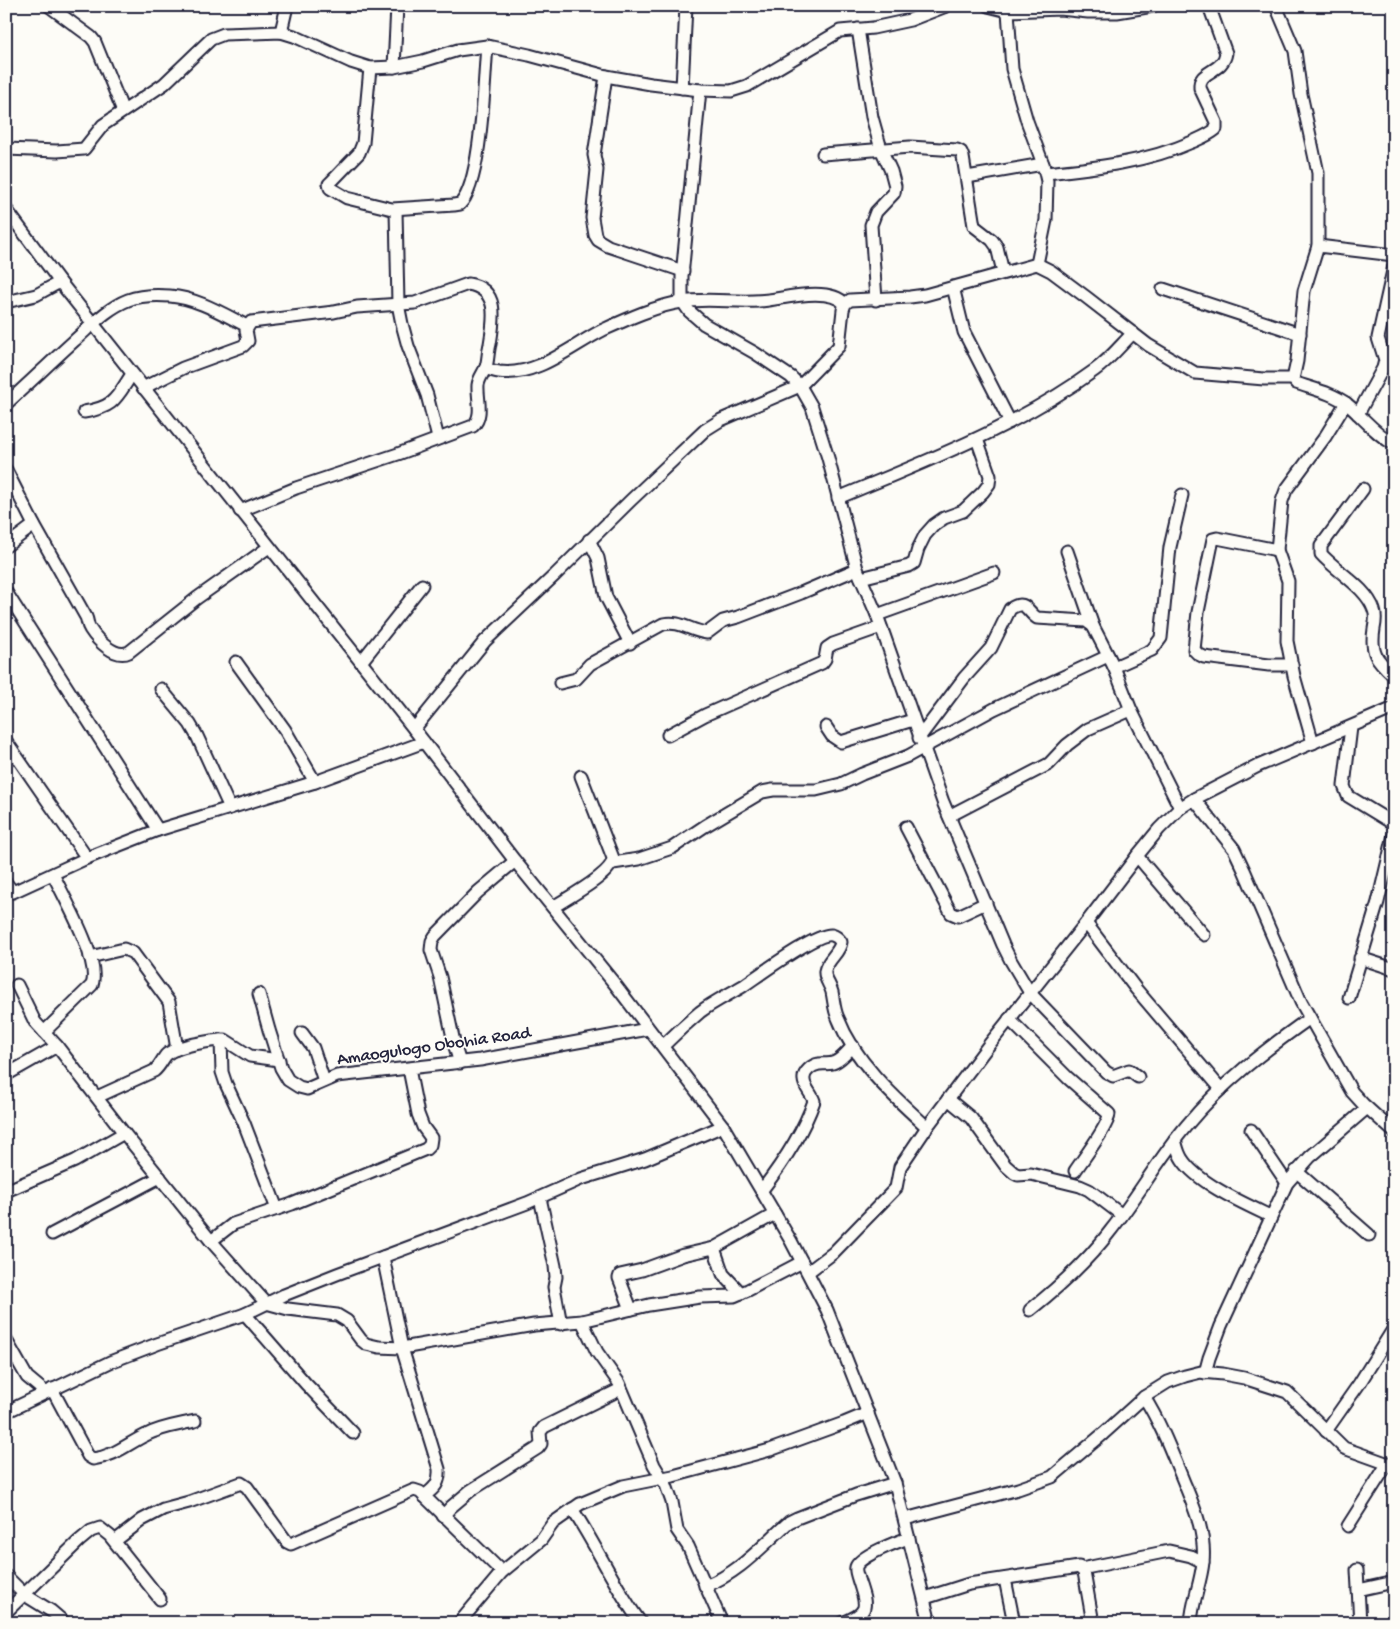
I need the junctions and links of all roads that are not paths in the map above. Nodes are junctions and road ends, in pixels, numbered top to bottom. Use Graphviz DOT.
graph roads {
  1 [pos="49,6"];
  2 [pos="287,6"];
  3 [pos="397,6"];
  4 [pos="686,6"];
  5 [pos="946,6"];
  6 [pos="988,6"];
  7 [pos="1153,6"];
  8 [pos="1209,6"];
  9 [pos="1276,6"];
  10 [pos="1008,12"];
  11 [pos="858,29"];
  12 [pos="281,32"];
  13 [pos="487,46"];
  14 [pos="394,67"];
  15 [pos="370,68"];
  16 [pos="606,76"];
  17 [pos="682,88"];
  18 [pos="700,90"];
  19 [pos="124,111"];
  20 [pos="6,149"];
  21 [pos="881,149"];
  22 [pos="822,154"];
  23 [pos="1045,168"];
  24 [pos="967,177"];
  25 [pos="6,209"];
  26 [pos="396,210"];
  27 [pos="1318,246"];
  28 [pos="1394,255"];
  29 [pos="1037,264"];
  30 [pos="1394,266"];
  31 [pos="683,271"];
  32 [pos="1003,272"];
  33 [pos="60,282"];
  34 [pos="953,287"];
  35 [pos="1163,289"];
  36 [pos="876,300"];
  37 [pos="6,302"];
  38 [pos="682,302"];
  39 [pos="398,304"];
  40 [pos="846,304"];
  41 [pos="93,324"];
  42 [pos="247,326"];
  43 [pos="1133,333"];
  44 [pos="1300,334"];
  45 [pos="486,367"];
  46 [pos="132,374"];
  47 [pos="1293,380"];
  48 [pos="800,386"];
  49 [pos="143,388"];
  50 [pos="1346,403"];
  51 [pos="6,404"];
  52 [pos="84,412"];
  53 [pos="1358,414"];
  54 [pos="1010,422"];
  55 [pos="438,438"];
  56 [pos="977,439"];
  57 [pos="1394,444"];
  58 [pos="6,470"];
  59 [pos="1363,489"];
  60 [pos="1182,496"];
  61 [pos="838,498"];
  62 [pos="240,511"];
  63 [pos="34,525"];
  64 [pos="589,540"];
  65 [pos="6,546"];
  66 [pos="269,547"];
  67 [pos="1277,550"];
  68 [pos="1067,551"];
  69 [pos="994,573"];
  70 [pos="859,574"];
  71 [pos="422,585"];
  72 [pos="6,592"];
  73 [pos="877,615"];
  74 [pos="1093,626"];
  75 [pos="881,627"];
  76 [pos="630,643"];
  77 [pos="1108,656"];
  78 [pos="236,662"];
  79 [pos="360,662"];
  80 [pos="1292,665"];
  81 [pos="1114,667"];
  82 [pos="1394,676"];
  83 [pos="560,682"];
  84 [pos="161,689"];
  85 [pos="1394,708"];
  86 [pos="1131,710"];
  87 [pos="913,720"];
  88 [pos="826,727"];
  89 [pos="1351,727"];
  90 [pos="414,729"];
  91 [pos="668,735"];
  92 [pos="6,741"];
  93 [pos="424,742"];
  94 [pos="921,743"];
  95 [pos="1313,743"];
  96 [pos="581,776"];
  97 [pos="315,782"];
  98 [pos="1194,799"];
  99 [pos="230,808"];
  100 [pos="1180,808"];
  101 [pos="950,816"];
  102 [pos="1394,824"];
  103 [pos="906,827"];
  104 [pos="158,830"];
  105 [pos="1394,835"];
  106 [pos="1137,856"];
  107 [pos="87,858"];
  108 [pos="515,861"];
  109 [pos="613,863"];
  110 [pos="53,874"];
  111 [pos="8,890"];
  112 [pos="986,903"];
  113 [pos="553,906"];
  114 [pos="1086,923"];
  115 [pos="1204,935"];
  116 [pos="90,957"];
  117 [pos="1360,958"];
  118 [pos="1394,969"];
  119 [pos="17,985"];
  120 [pos="1030,993"];
  121 [pos="259,994"];
  122 [pos="1349,998"];
  123 [pos="1310,1018"];
  124 [pos="1009,1020"];
  125 [pos="648,1029"];
  126 [pos="44,1032"];
  127 [pos="302,1033"];
  128 [pos="221,1040"];
  129 [pos="57,1046"];
  130 [pos="662,1046"];
  131 [pos="853,1046"];
  132 [pos="177,1049"];
  133 [pos="279,1060"];
  134 [pos="460,1063"];
  135 [pos="409,1069"];
  136 [pos="6,1074"];
  137 [pos="1138,1076"];
  138 [pos="324,1081"];
  139 [pos="1221,1089"];
  140 [pos="97,1097"];
  141 [pos="948,1099"];
  142 [pos="1367,1108"];
  143 [pos="723,1126"];
  144 [pos="927,1127"];
  145 [pos="1251,1130"];
  146 [pos="1394,1132"];
  147 [pos="124,1134"];
  148 [pos="1175,1140"];
  149 [pos="1075,1171"];
  150 [pos="1296,1171"];
  151 [pos="160,1177"];
  152 [pos="1287,1183"];
  153 [pos="762,1190"];
  154 [pos="6,1191"];
  155 [pos="540,1198"];
  156 [pos="277,1209"];
  157 [pos="775,1214"];
  158 [pos="1122,1215"];
  159 [pos="1270,1216"];
  160 [pos="52,1234"];
  161 [pos="1369,1235"];
  162 [pos="211,1241"];
  163 [pos="714,1248"];
  164 [pos="383,1257"];
  165 [pos="802,1262"];
  166 [pos="808,1272"];
  167 [pos="741,1293"];
  168 [pos="266,1303"];
  169 [pos="631,1309"];
  170 [pos="1030,1310"];
  171 [pos="245,1314"];
  172 [pos="582,1321"];
  173 [pos="561,1324"];
  174 [pos="1394,1328"];
  175 [pos="6,1340"];
  176 [pos="402,1348"];
  177 [pos="1205,1373"];
  178 [pos="621,1389"];
  179 [pos="49,1390"];
  180 [pos="1144,1397"];
  181 [pos="6,1412"];
  182 [pos="868,1413"];
  183 [pos="195,1421"];
  184 [pos="1326,1431"];
  185 [pos="353,1433"];
  186 [pos="1391,1464"];
  187 [pos="662,1479"];
  188 [pos="895,1483"];
  189 [pos="424,1496"];
  190 [pos="572,1509"];
  191 [pos="443,1516"];
  192 [pos="905,1519"];
  193 [pos="1348,1526"];
  194 [pos="910,1538"];
  195 [pos="115,1542"];
  196 [pos="1203,1562"];
  197 [pos="1082,1569"];
  198 [pos="1357,1570"];
  199 [pos="502,1572"];
  200 [pos="6,1576"];
  201 [pos="1005,1579"];
  202 [pos="1394,1582"];
  203 [pos="705,1586"];
  204 [pos="1358,1590"];
  205 [pos="25,1595"];
  206 [pos="925,1598"];
  207 [pos="160,1599"];
  208 [pos="6,1612"];
  209 [pos="65,1623"];
  210 [pos="459,1623"];
  211 [pos="641,1623"];
  212 [pos="722,1623"];
  213 [pos="842,1623"];
  214 [pos="930,1623"];
  215 [pos="1014,1623"];
  216 [pos="1093,1623"];
  217 [pos="1191,1623"];
  218 [pos="1360,1623"];
  1 -- 19 [label="street"];
  2 -- 12 [label="street"];
  3 -- 14 [label="street"];
  4 -- 17 [label="street"];
  5 -- 11 [label="street"];
  6 -- 10 [label="street"];
  7 -- 10 [label="street"];
  8 -- 23 [label="street"];
  9 -- 27 [label="street"];
  10 -- 23 [label="street"];
  11 -- 18 [label="street"];
  11 -- 21 [label="street"];
  12 -- 15 [label="street"];
  12 -- 19 [label="street"];
  13 -- 14 [label="street"];
  13 -- 16 [label="street"];
  13 -- 26 [label="street"];
  14 -- 15 [label="street"];
  15 -- 26 [label="street"];
  16 -- 17 [label="street"];
  16 -- 31 [label="street"];
  17 -- 18 [label="street"];
  18 -- 31 [label="street"];
  19 -- 20 [label="street"];
  21 -- 22 [label="street"];
  21 -- 24 [label="street"];
  21 -- 36 [label="street"];
  23 -- 24 [label="street"];
  23 -- 29 [label="street"];
  24 -- 32 [label="street"];
  25 -- 33 [label="street"];
  26 -- 39 [label="street"];
  27 -- 28 [label="street"];
  27 -- 44 [label="street"];
  29 -- 32 [label="street"];
  29 -- 43 [label="street"];
  30 -- 53 [label="street"];
  31 -- 38 [label="street"];
  32 -- 34 [label="street"];
  33 -- 37 [label="street"];
  33 -- 41 [label="street"];
  34 -- 36 [label="street"];
  34 -- 54 [label="street"];
  35 -- 44 [label="street"];
  36 -- 40 [label="street"];
  38 -- 40 [label="street"];
  38 -- 45 [label="street"];
  38 -- 48 [label="street"];
  39 -- 42 [label="street"];
  39 -- 45 [label="street"];
  39 -- 55 [label="street"];
  40 -- 48 [label="street"];
  41 -- 42 [label="street"];
  41 -- 46 [label="street"];
  41 -- 51 [label="street"];
  42 -- 49 [label="street"];
  43 -- 47 [label="street"];
  43 -- 54 [label="street"];
  44 -- 47 [label="street"];
  45 -- 55 [label="street"];
  46 -- 49 [label="street"];
  46 -- 52 [label="street"];
  47 -- 50 [label="street"];
  48 -- 61 [label="street"];
  48 -- 64 [label="street"];
  49 -- 62 [label="street"];
  50 -- 53 [label="street"];
  50 -- 67 [label="street"];
  53 -- 57 [label="street"];
  54 -- 56 [label="street"];
  55 -- 62 [label="street"];
  56 -- 61 [label="street"];
  56 -- 70 [label="street"];
  58 -- 63 [label="street"];
  59 -- 82 [label="street"];
  60 -- 81 [label="street"];
  61 -- 70 [label="street"];
  62 -- 66 [label="street"];
  63 -- 65 [label="street"];
  63 -- 66 [label="street"];
  64 -- 76 [label="street"];
  64 -- 90 [label="street"];
  66 -- 79 [label="street"];
  67 -- 80 [label="street"];
  67 -- 80 [label="street"];
  68 -- 74 [label="street"];
  69 -- 73 [label="street"];
  70 -- 73 [label="street"];
  70 -- 76 [label="street"];
  71 -- 79 [label="street"];
  72 -- 104 [label="street"];
  73 -- 75 [label="street"];
  74 -- 77 [label="street"];
  74 -- 94 [label="street"];
  75 -- 87 [label="street"];
  75 -- 91 [label="street"];
  76 -- 83 [label="street"];
  77 -- 81 [label="street"];
  77 -- 94 [label="street"];
  78 -- 97 [label="street"];
  79 -- 90 [label="street"];
  80 -- 95 [label="street"];
  81 -- 86 [label="street"];
  84 -- 99 [label="street"];
  85 -- 89 [label="street"];
  86 -- 100 [label="street"];
  86 -- 101 [label="street"];
  87 -- 88 [label="street"];
  87 -- 94 [label="street"];
  89 -- 95 [label="street"];
  89 -- 102 [label="street"];
  90 -- 93 [label="street"];
  92 -- 107 [label="street"];
  93 -- 97 [label="street"];
  93 -- 108 [label="street"];
  94 -- 101 [label="street"];
  94 -- 109 [label="street"];
  95 -- 98 [label="street"];
  96 -- 109 [label="street"];
  97 -- 99 [label="street"];
  98 -- 100 [label="street"];
  98 -- 123 [label="street"];
  99 -- 104 [label="street"];
  100 -- 106 [label="street"];
  101 -- 112 [label="street"];
  103 -- 112 [label="street"];
  104 -- 107 [label="street"];
  105 -- 117 [label="street"];
  106 -- 114 [label="street"];
  106 -- 115 [label="street"];
  107 -- 110 [label="street"];
  108 -- 113 [label="street"];
  108 -- 134 [label="street"];
  109 -- 113 [label="street"];
  110 -- 111 [label="street"];
  110 -- 116 [label="street"];
  112 -- 120 [label="street"];
  113 -- 125 [label="street"];
  114 -- 120 [label="street"];
  114 -- 139 [label="street"];
  116 -- 126 [label="street"];
  116 -- 132 [label="street"];
  117 -- 118 [label="street"];
  117 -- 122 [label="street"];
  119 -- 126 [label="street"];
  120 -- 124 [label="street"];
  120 -- 137 [label="street"];
  121 -- 133 [label="street, Amaogulogo Obohia Road"];
  123 -- 139 [label="street"];
  123 -- 142 [label="street"];
  124 -- 141 [label="street"];
  124 -- 149 [label="street"];
  125 -- 130 [label="street"];
  125 -- 134 [label="street, Amaogulogo Obohia Road"];
  126 -- 129 [label="street"];
  127 -- 138 [label="street"];
  128 -- 132 [label="street"];
  128 -- 133 [label="street"];
  128 -- 156 [label="street"];
  129 -- 136 [label="street"];
  129 -- 140 [label="street"];
  130 -- 131 [label="street"];
  130 -- 143 [label="street"];
  131 -- 144 [label="street"];
  131 -- 153 [label="street"];
  132 -- 140 [label="street"];
  133 -- 138 [label="street, Amaogulogo Obohia Road"];
  134 -- 135 [label="street, Amaogulogo Obohia Road"];
  135 -- 138 [label="street, Amaogulogo Obohia Road"];
  135 -- 156 [label="street"];
  139 -- 148 [label="street"];
  140 -- 147 [label="street"];
  141 -- 144 [label="street"];
  141 -- 158 [label="street"];
  142 -- 146 [label="street"];
  142 -- 150 [label="street"];
  143 -- 153 [label="street"];
  143 -- 155 [label="street"];
  144 -- 166 [label="street"];
  145 -- 152 [label="street"];
  147 -- 151 [label="street"];
  147 -- 154 [label="street"];
  148 -- 158 [label="street"];
  148 -- 159 [label="street"];
  150 -- 152 [label="street"];
  150 -- 161 [label="street"];
  151 -- 160 [label="street"];
  151 -- 162 [label="street"];
  152 -- 159 [label="street"];
  153 -- 157 [label="street"];
  155 -- 164 [label="street"];
  155 -- 173 [label="street"];
  156 -- 162 [label="street"];
  157 -- 163 [label="street"];
  157 -- 165 [label="street"];
  158 -- 170 [label="street"];
  159 -- 177 [label="street"];
  162 -- 168 [label="street"];
  163 -- 167 [label="street"];
  163 -- 169 [label="street"];
  164 -- 168 [label="street"];
  164 -- 176 [label="street"];
  165 -- 166 [label="street"];
  165 -- 167 [label="street"];
  166 -- 182 [label="street"];
  167 -- 169 [label="street"];
  168 -- 171 [label="street"];
  168 -- 176 [label="street"];
  169 -- 172 [label="street"];
  171 -- 179 [label="street"];
  171 -- 185 [label="street"];
  172 -- 173 [label="street"];
  172 -- 178 [label="street"];
  173 -- 176 [label="street"];
  174 -- 184 [label="street"];
  175 -- 179 [label="street"];
  176 -- 189 [label="street"];
  177 -- 180 [label="street"];
  177 -- 184 [label="street"];
  178 -- 187 [label="street"];
  178 -- 191 [label="street"];
  179 -- 181 [label="street"];
  179 -- 183 [label="street"];
  180 -- 192 [label="street"];
  180 -- 196 [label="street"];
  182 -- 187 [label="street"];
  182 -- 188 [label="street"];
  184 -- 186 [label="street"];
  186 -- 193 [label="street"];
  187 -- 190 [label="street"];
  187 -- 203 [label="street"];
  188 -- 192 [label="street"];
  188 -- 203 [label="street"];
  189 -- 191 [label="street"];
  189 -- 195 [label="street"];
  190 -- 199 [label="street"];
  190 -- 211 [label="street"];
  191 -- 199 [label="street"];
  192 -- 194 [label="street"];
  194 -- 206 [label="street"];
  194 -- 213 [label="street"];
  195 -- 205 [label="street"];
  195 -- 207 [label="street"];
  196 -- 197 [label="street"];
  196 -- 217 [label="street"];
  197 -- 201 [label="street"];
  197 -- 216 [label="street"];
  198 -- 204 [label="street"];
  199 -- 210 [label="street"];
  200 -- 205 [label="street"];
  201 -- 206 [label="street"];
  201 -- 215 [label="street"];
  202 -- 204 [label="street"];
  203 -- 212 [label="street"];
  204 -- 218 [label="street"];
  205 -- 208 [label="street"];
  205 -- 209 [label="street"];
  206 -- 214 [label="street"];
}
